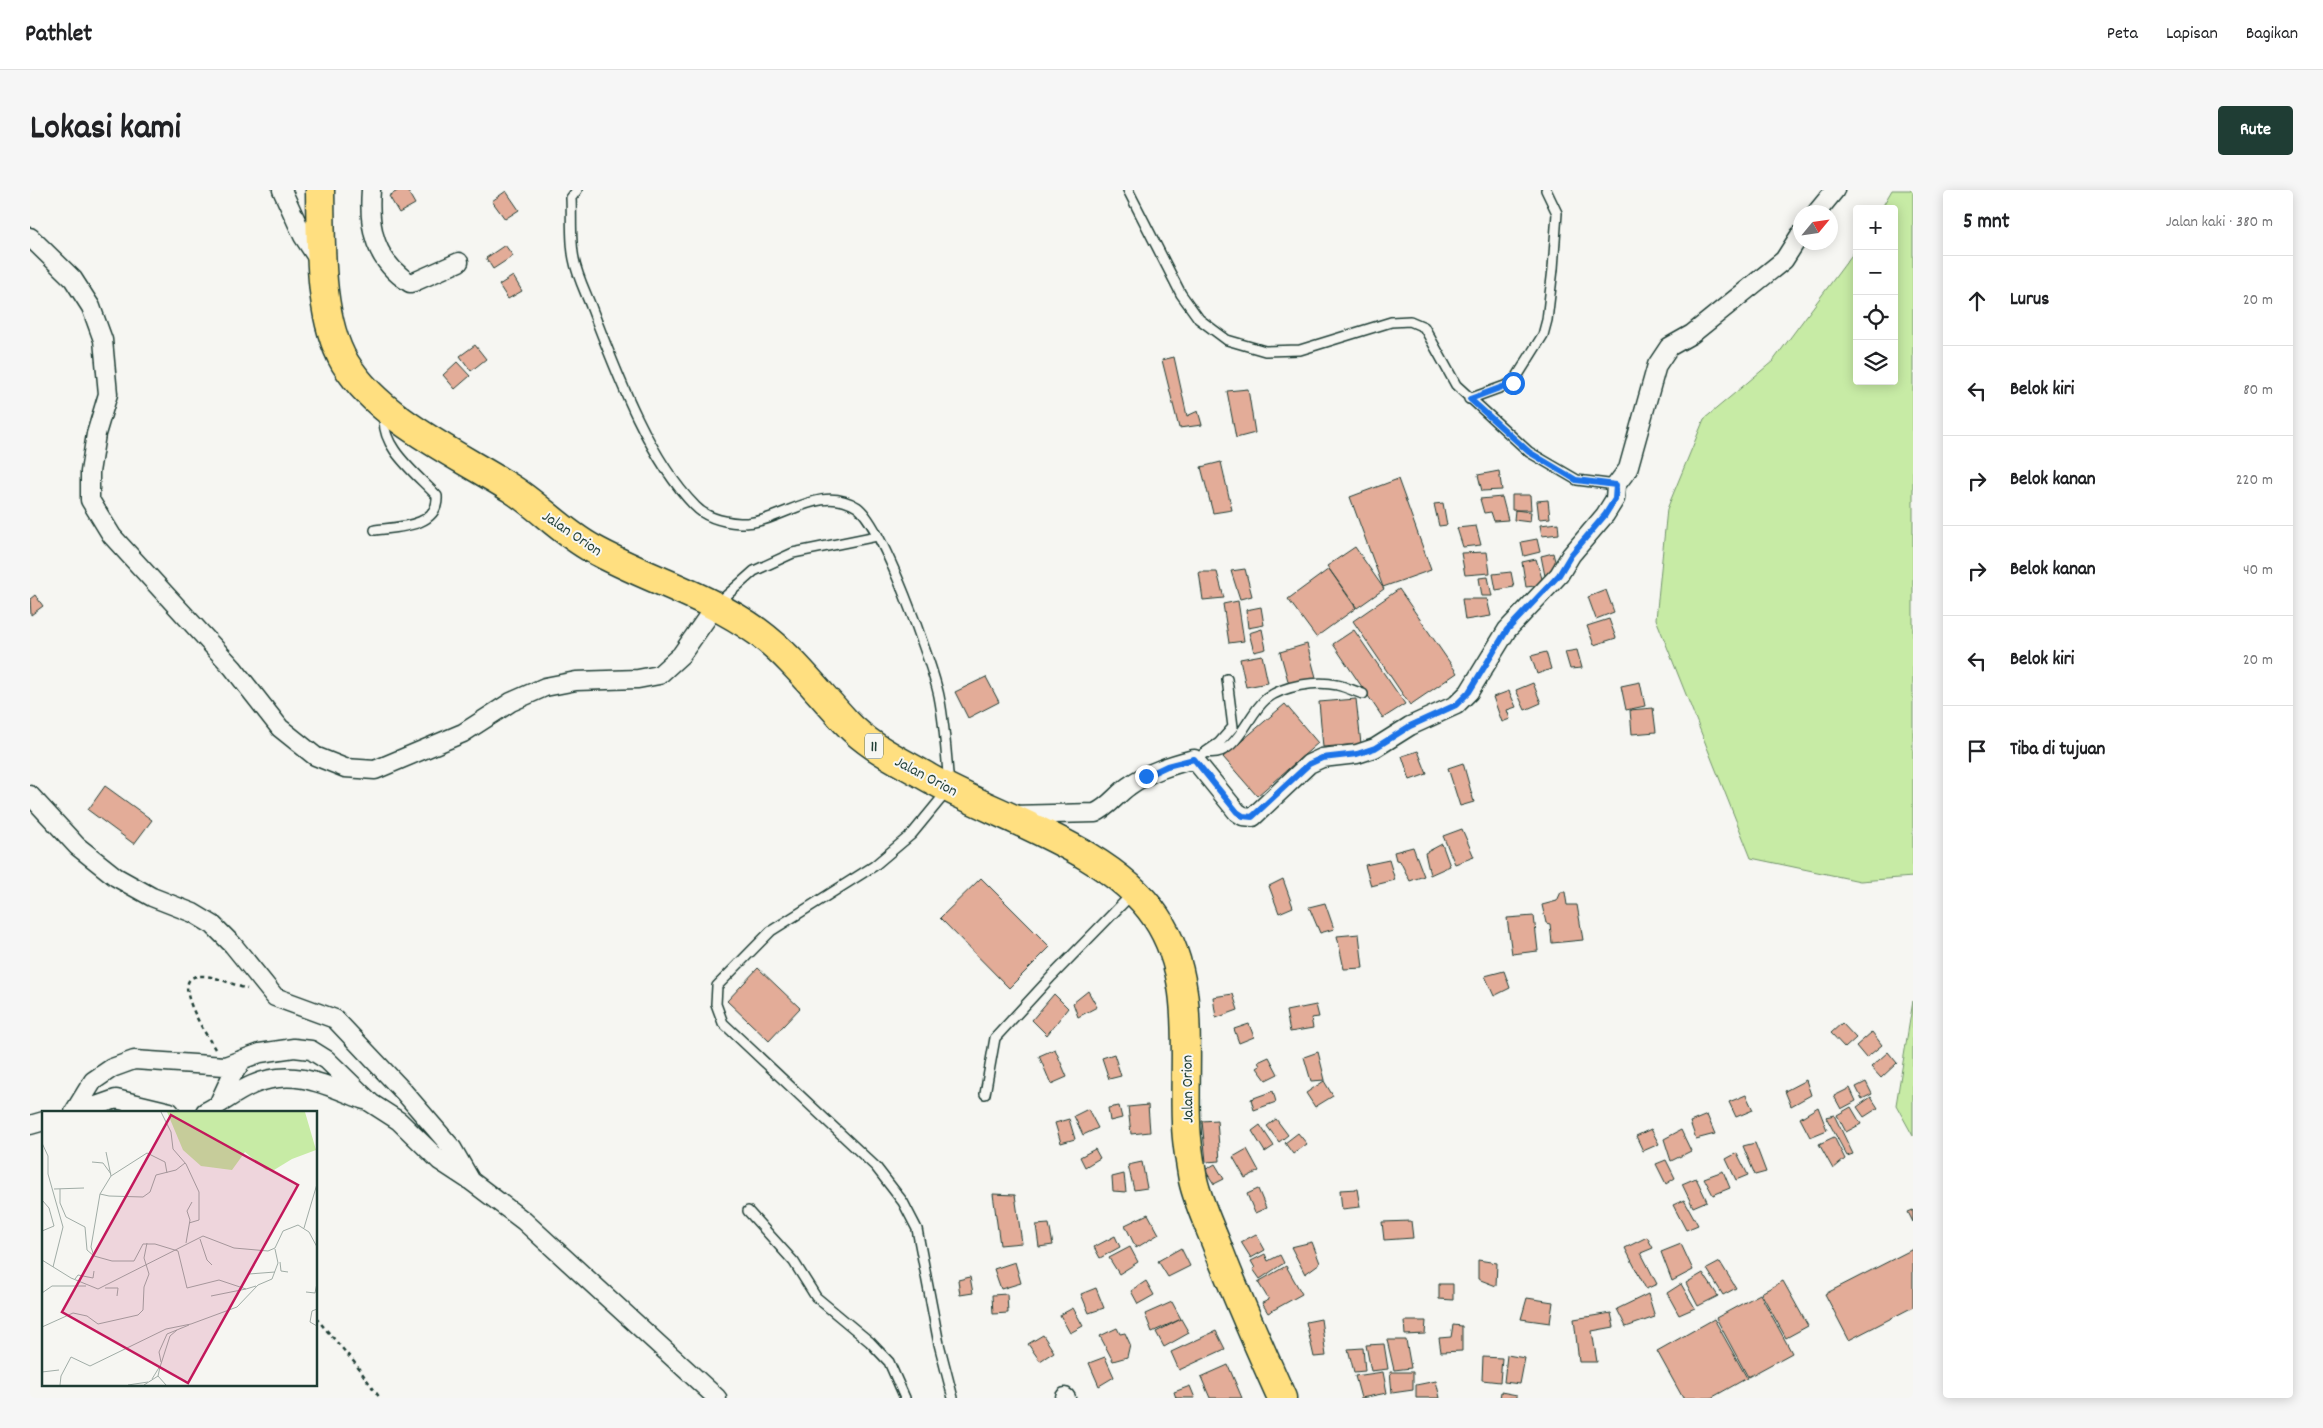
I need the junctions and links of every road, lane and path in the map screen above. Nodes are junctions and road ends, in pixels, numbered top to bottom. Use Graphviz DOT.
graph roads {
  1 [pos="282,190"];
  2 [pos="320,190"];
  3 [pos="371,190"];
  4 [pos="577,190"];
  5 [pos="1128,190"];
  6 [pos="1546,190"];
  7 [pos="1835,190"];
  8 [pos="571,194"];
  9 [pos="1823,205"];
  10 [pos="30,237"];
  11 [pos="1793,246"];
  12 [pos="458,262"];
  13 [pos="322,265"];
  14 [pos="1470,399"];
  15 [pos="386,409"];
  16 [pos="1616,485"];
  17 [pos="375,530"];
  18 [pos="877,536"];
  19 [pos="716,605"];
  20 [pos="1227,679"];
  21 [pos="1363,694"];
  22 [pos="1200,756"];
  23 [pos="948,789"];
  24 [pos="30,795"];
  25 [pos="1010,815"];
  26 [pos="1134,892"];
  27 [pos="275,996"];
  28 [pos="244,1059"];
  29 [pos="225,1066"];
  30 [pos="985,1094"];
  31 [pos="371,1103"];
  32 [pos="211,1108"];
  33 [pos="75,1111"];
  34 [pos="82,1111"];
  35 [pos="166,1111"];
  36 [pos="472,1181"];
  37 [pos="748,1211"];
  38 [pos="318,1320"];
  39 [pos="380,1398"];
  40 [pos="717,1398"];
  41 [pos="905,1398"];
  42 [pos="953,1398"];
  43 [pos="1282,1398"];
  1 -- 13 [label="street"];
  2 -- 13 [label="highway, Jalan Orion / 11"];
  3 -- 12 [label="street"];
  4 -- 8 [label="lane"];
  5 -- 14 [label="lane"];
  6 -- 14 [label="lane"];
  7 -- 9 [label="street"];
  8 -- 18 [label="lane"];
  10 -- 19 [label="street"];
  11 -- 16 [label="street"];
  13 -- 15 [label="highway, Jalan Orion / 11"];
  14 -- 16 [label="lane"];
  15 -- 17 [label="lane"];
  15 -- 19 [label="highway, Jalan Orion / 11"];
  16 -- 22 [label="street"];
  18 -- 19 [label="lane"];
  18 -- 23 [label="lane"];
  19 -- 23 [label="highway, Jalan Orion / 11"];
  20 -- 22 [label="lane"];
  21 -- 22 [label="lane"];
  22 -- 25 [label="street"];
  23 -- 25 [label="highway, Jalan Orion / 11"];
  23 -- 42 [label="lane"];
  24 -- 27 [label="street"];
  25 -- 26 [label="highway, Jalan Orion / 11"];
  26 -- 30 [label="lane"];
  26 -- 43 [label="highway, Jalan Orion / 11"];
  27 -- 29 [label="path"];
  27 -- 36 [label="street"];
  28 -- 29 [label="street"];
  28 -- 31 [label="street"];
  28 -- 32 [label="street"];
  29 -- 33 [label="street"];
  31 -- 32 [label="street"];
  31 -- 36 [label="street"];
  34 -- 35 [label="street"];
  36 -- 40 [label="street"];
  37 -- 41 [label="lane"];
  38 -- 39 [label="path"];
}
